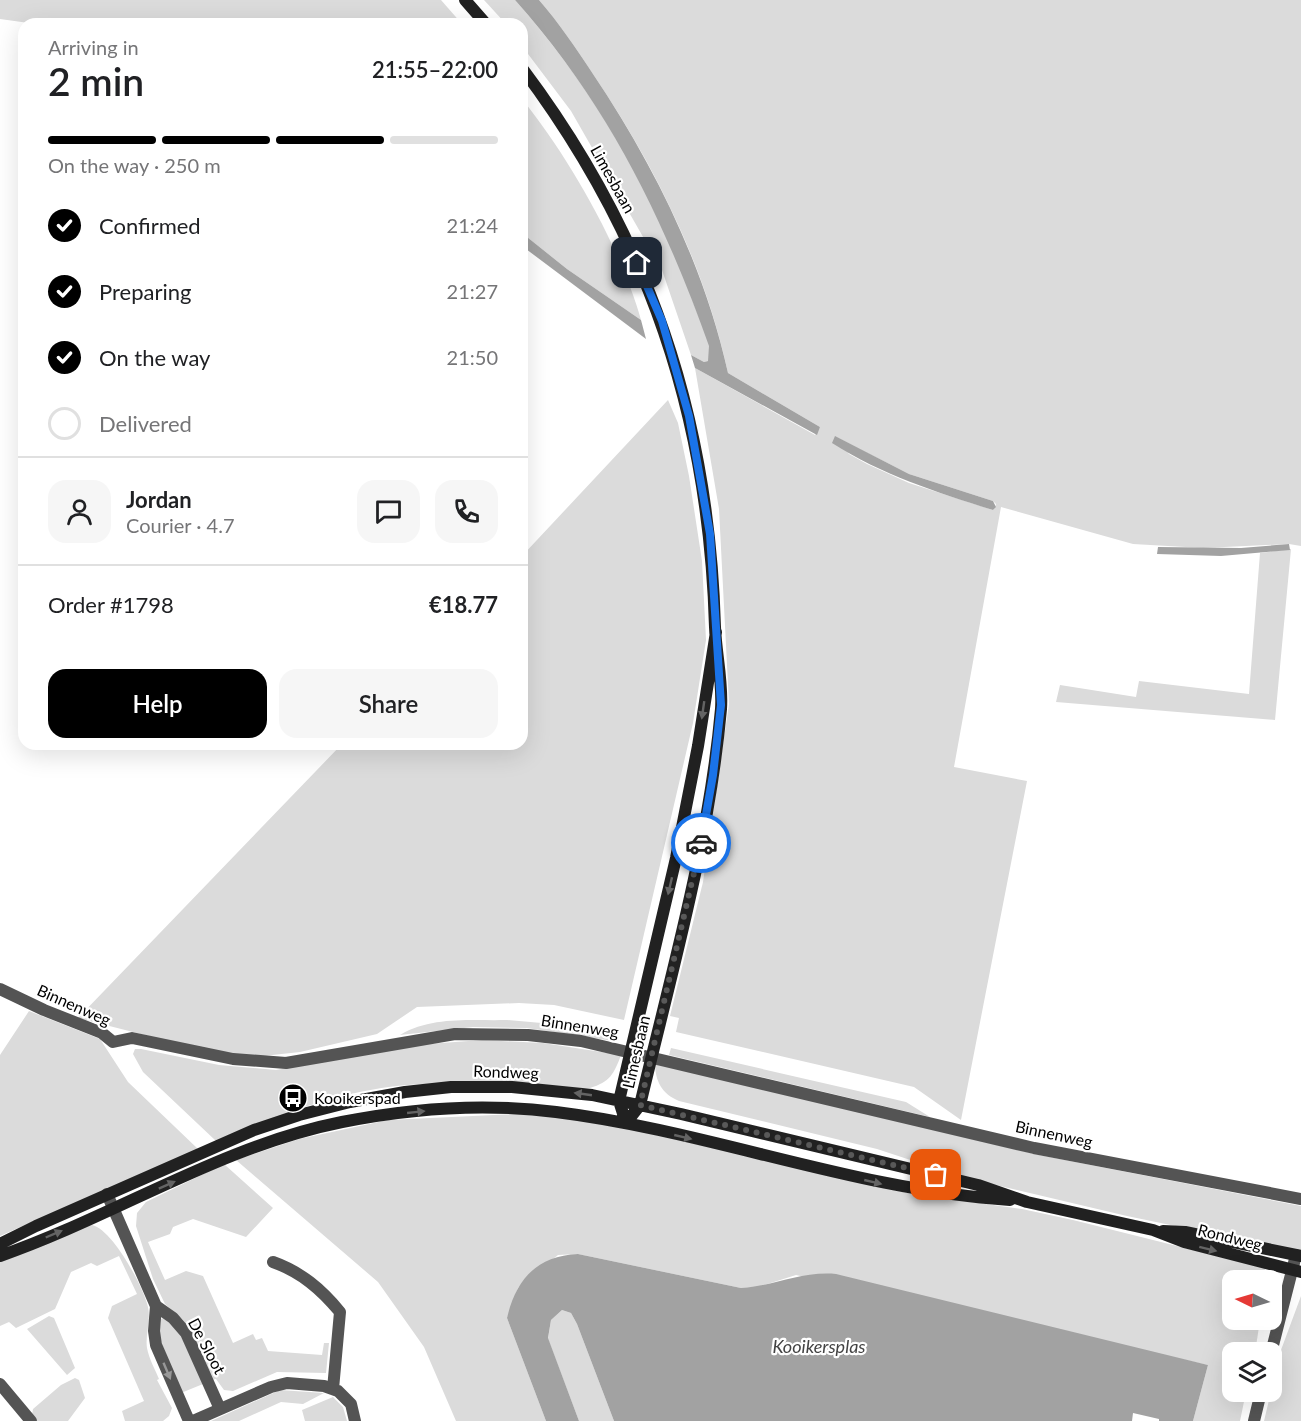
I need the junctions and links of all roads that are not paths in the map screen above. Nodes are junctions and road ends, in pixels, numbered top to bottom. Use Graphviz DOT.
graph roads {
  1 [pos="465,0"];
  2 [pos="481,18"];
  3 [pos="528,76"];
  4 [pos="716,632"];
  5 [pos="0,988"];
  6 [pos="632,1046"];
  7 [pos="653,1051"];
  8 [pos="619,1101"];
  9 [pos="640,1105"];
  10 [pos="626,1123"];
  11 [pos="107,1194"];
  12 [pos="1301,1199"];
  13 [pos="1027,1202"];
  14 [pos="113,1209"];
  15 [pos="1153,1230"];
  16 [pos="0,1244"];
  17 [pos="0,1256"];
  18 [pos="1298,1256"];
  19 [pos="273,1262"];
  20 [pos="1296,1271"];
  21 [pos="156,1306"];
  22 [pos="1274,1342"];
  23 [pos="0,1384"];
  24 [pos="333,1389"];
  25 [pos="1259,1402"];
  26 [pos="220,1409"];
  27 [pos="31,1421"];
  28 [pos="191,1421"];
  29 [pos="355,1421"];
  30 [pos="1254,1421"];
  1 -- 2 [label="main road"];
  3 -- 4 [label="main road, Limesbaan"];
  4 -- 6 [label="main road, Limesbaan, one-way"];
  4 -- 7 [label="main road, Limesbaan"];
  5 -- 6 [label="street, Binnenweg"];
  6 -- 7 [label="street, Binnenweg"];
  6 -- 8 [label="main road, Limesbaan"];
  7 -- 9 [label="main road, Limesbaan"];
  7 -- 12 [label="street, Binnenweg"];
  8 -- 9 [label="main road, Rondweg"];
  8 -- 10 [label="main road, Limesbaan"];
  8 -- 11 [label="main road, Rondweg, one-way"];
  9 -- 10 [label="main road, Limesbaan"];
  9 -- 13 [label="main road, Rondweg"];
  10 -- 13 [label="main road, Rondweg, one-way"];
  14 -- 10 [label="main road, Rondweg, one-way"];
  11 -- 14 [label="street, De Sloot"];
  11 -- 16 [label="main road, Rondweg"];
  13 -- 15 [label="main road, Rondweg"];
  17 -- 14 [label="main road, Rondweg, one-way"];
  14 -- 21 [label="street, De Sloot"];
  15 -- 18 [label="main road, Rondweg"];
  15 -- 20 [label="main road, Rondweg, one-way"];
  18 -- 20 [label="street"];
  19 -- 24 [label="street"];
  20 -- 22 [label="street"];
  21 -- 26 [label="street, De Sloot"];
  21 -- 28 [label="street, De Sloot, one-way"];
  23 -- 27 [label="street"];
  24 -- 26 [label="street"];
  24 -- 29 [label="street"];
  25 -- 30 [label="street"];
  26 -- 28 [label="street"];
}
